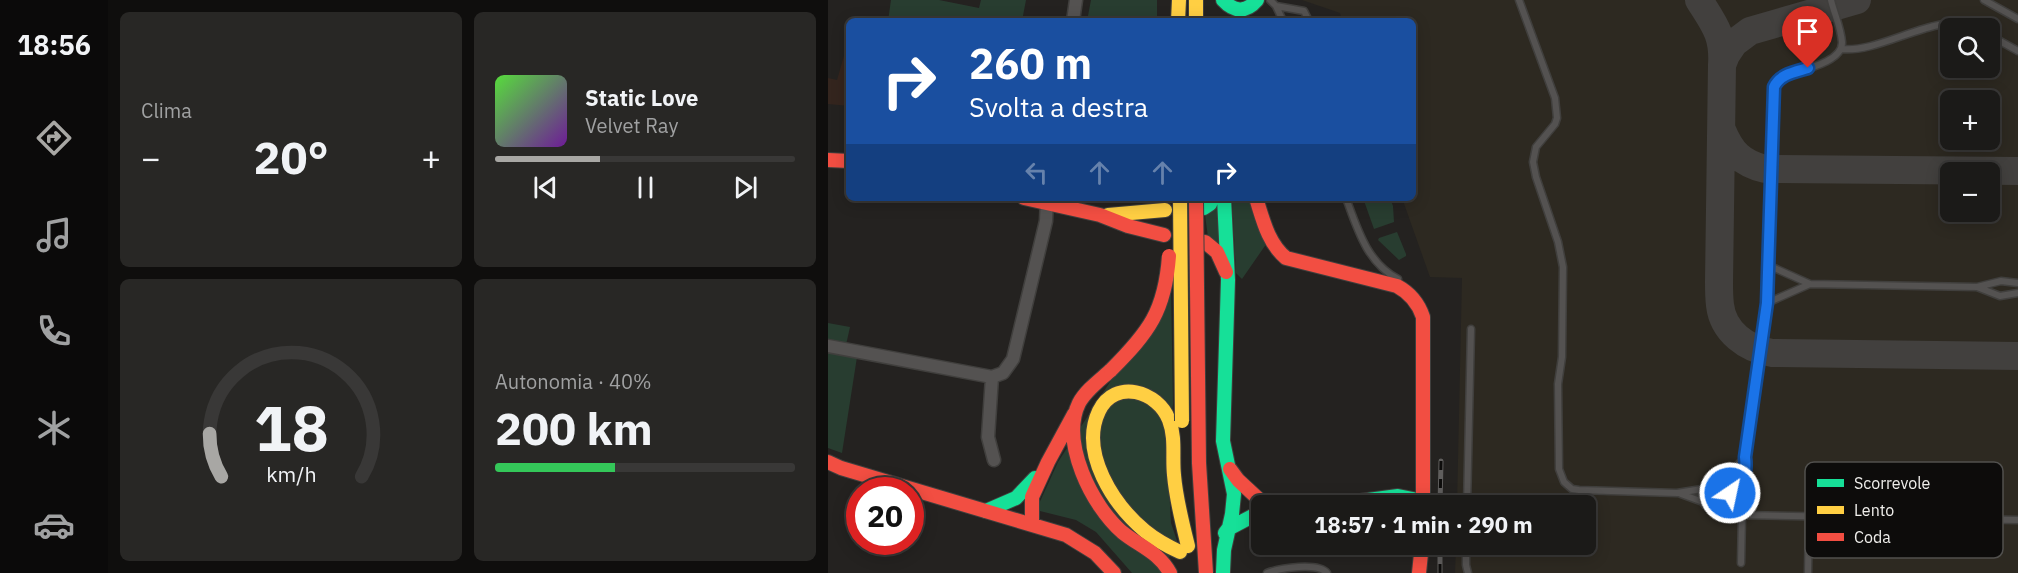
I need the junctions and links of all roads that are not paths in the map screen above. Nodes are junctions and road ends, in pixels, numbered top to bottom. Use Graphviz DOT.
graph roads {
  1 [pos="1076,0"];
  2 [pos="1179,0"];
  3 [pos="1196,0"];
  4 [pos="1223,0"];
  5 [pos="1257,0"];
  6 [pos="1270,0"];
  7 [pos="1282,0"];
  8 [pos="1519,0"];
  9 [pos="1831,0"];
  10 [pos="1984,0"];
  11 [pos="1276,6"];
  12 [pos="1244,10"];
  13 [pos="1073,18"];
  14 [pos="1179,18"];
  15 [pos="1196,18"];
  16 [pos="1224,18"];
  17 [pos="1236,18"];
  18 [pos="1282,18"];
  19 [pos="1308,18"];
  20 [pos="2018,19"];
  21 [pos="1940,25"];
  22 [pos="2000,41"];
  23 [pos="1841,49"];
  24 [pos="2018,51"];
  25 [pos="828,160"];
  26 [pos="846,161"];
  27 [pos="1047,201"];
  28 [pos="1180,201"];
  29 [pos="1204,201"];
  30 [pos="1224,201"];
  31 [pos="1257,201"];
  32 [pos="1264,201"];
  33 [pos="1347,201"];
  34 [pos="1167,204"];
  35 [pos="1100,215"];
  36 [pos="1164,235"];
  37 [pos="1205,242"];
  38 [pos="1770,266"];
  39 [pos="1370,279"];
  40 [pos="1228,282"];
  41 [pos="1810,284"];
  42 [pos="2018,284"];
  43 [pos="1410,285"];
  44 [pos="1977,287"];
  45 [pos="2018,293"];
  46 [pos="1767,303"];
  47 [pos="1471,329"];
  48 [pos="828,346"];
  49 [pos="992,377"];
  50 [pos="1079,404"];
  51 [pos="1745,457"];
  52 [pos="994,460"];
  53 [pos="828,462"];
  54 [pos="1048,462"];
  55 [pos="1424,463"];
  56 [pos="1229,468"];
  57 [pos="1722,482"];
  58 [pos="1702,489"];
  59 [pos="1677,493"];
  60 [pos="1730,493"];
  61 [pos="1254,495"];
  62 [pos="1399,495"];
  63 [pos="1422,495"];
  64 [pos="1467,495"];
  65 [pos="1703,502"];
  66 [pos="1728,502"];
  67 [pos="987,511"];
  68 [pos="1742,515"];
  69 [pos="1251,516"];
  70 [pos="1805,516"];
  71 [pos="2003,520"];
  72 [pos="2018,520"];
  73 [pos="1032,524"];
  74 [pos="1228,528"];
  75 [pos="1185,555"];
  76 [pos="1421,555"];
  77 [pos="1466,555"];
  78 [pos="1808,558"];
  79 [pos="1741,563"];
  80 [pos="1112,572"];
  81 [pos="1171,573"];
  82 [pos="1206,573"];
  83 [pos="1224,573"];
  84 [pos="1267,573"];
  85 [pos="1328,573"];
  86 [pos="1419,573"];
  87 [pos="1468,573"];
  88 [pos="1808,573"];
  1 -- 13 [label="street"];
  2 -- 14 [label="main road"];
  3 -- 15 [label="main road"];
  4 -- 12 [label="main road"];
  4 -- 16 [label="main road"];
  5 -- 12 [label="main road"];
  6 -- 11 [label="lane"];
  7 -- 11 [label="lane"];
  8 -- 59 [label="lane"];
  9 -- 23 [label="lane"];
  10 -- 20 [label="lane"];
  11 -- 18 [label="lane"];
  11 -- 19 [label="lane"];
  12 -- 17 [label="main road"];
  21 -- 23 [label="lane"];
  22 -- 24 [label="lane"];
  23 -- 38 [label="lane"];
  25 -- 26 [label="main road"];
  27 -- 35 [label="main road"];
  27 -- 49 [label="street"];
  28 -- 75 [label="main road, bridge"];
  29 -- 82 [label="main road, bridge"];
  30 -- 40 [label="main road"];
  31 -- 39 [label="main road"];
  32 -- 39 [label="lane"];
  33 -- 43 [label="lane"];
  34 -- 35 [label="main road"];
  34 -- 50 [label="main road, bridge"];
  35 -- 36 [label="main road"];
  37 -- 40 [label="main road"];
  38 -- 41 [label="lane"];
  38 -- 46 [label="lane"];
  39 -- 55 [label="main road"];
  40 -- 56 [label="main road"];
  41 -- 44 [label="lane"];
  41 -- 46 [label="lane"];
  42 -- 44 [label="lane"];
  44 -- 45 [label="lane"];
  46 -- 51 [label="lane"];
  47 -- 64 [label="lane"];
  48 -- 49 [label="street"];
  49 -- 52 [label="street"];
  50 -- 54 [label="main road"];
  50 -- 81 [label="main road"];
  51 -- 57 [label="lane"];
  51 -- 60 [label="lane"];
  53 -- 67 [label="main road"];
  54 -- 67 [label="main road"];
  54 -- 73 [label="main road"];
  55 -- 62 [label="main road"];
  55 -- 63 [label="main road"];
  56 -- 61 [label="main road"];
  56 -- 74 [label="main road"];
  57 -- 58 [label="lane"];
  57 -- 60 [label="lane"];
  58 -- 59 [label="lane"];
  58 -- 65 [label="lane"];
  59 -- 65 [label="lane"];
  60 -- 66 [label="lane"];
  65 -- 66 [label="lane"];
  66 -- 68 [label="lane"];
  67 -- 73 [label="main road"];
  68 -- 70 [label="lane"];
  68 -- 79 [label="lane"];
  69 -- 74 [label="main road"];
  71 -- 72 [label="lane"];
  73 -- 80 [label="main road"];
  74 -- 83 [label="main road"];
  74 -- 83 [label="main road"];
  75 -- 75 [label="main road"];
  75 -- 81 [label="main road"];
  76 -- 86 [label="main road"];
  77 -- 87 [label="lane"];
  78 -- 88 [label="lane"];
  84 -- 85 [label="lane"];
}
